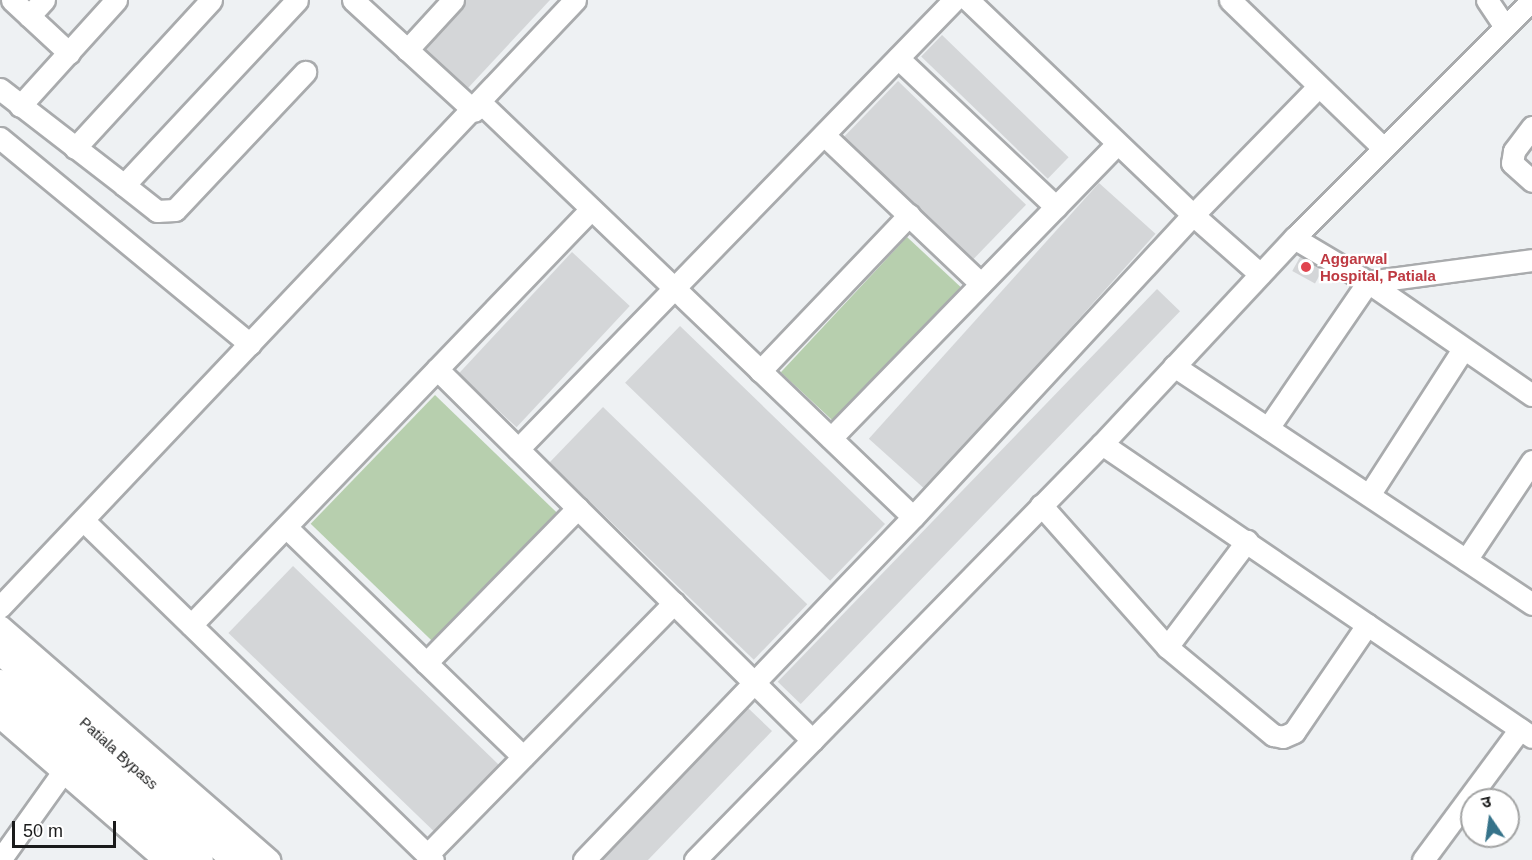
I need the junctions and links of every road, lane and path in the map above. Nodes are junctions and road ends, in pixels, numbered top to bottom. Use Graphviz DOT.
graph roads {
  1 [pos="12,0"];
  2 [pos="44,0"];
  3 [pos="116,0"];
  4 [pos="211,0"];
  5 [pos="297,0"];
  6 [pos="353,0"];
  7 [pos="453,0"];
  8 [pos="575,0"];
  9 [pos="954,0"];
  10 [pos="968,0"];
  11 [pos="1230,0"];
  12 [pos="1487,0"];
  13 [pos="1532,0"];
  14 [pos="29,16"];
  15 [pos="1505,27"];
  16 [pos="407,50"];
  17 [pos="69,52"];
  18 [pos="898,58"];
  19 [pos="305,72"];
  20 [pos="1319,86"];
  21 [pos="0,89"];
  22 [pos="20,106"];
  23 [pos="477,107"];
  24 [pos="1532,127"];
  25 [pos="824,135"];
  26 [pos="0,138"];
  27 [pos="1116,145"];
  28 [pos="75,148"];
  29 [pos="1383,148"];
  30 [pos="1532,181"];
  31 [pos="124,185"];
  32 [pos="1056,207"];
  33 [pos="591,209"];
  34 [pos="909,215"];
  35 [pos="1193,215"];
  36 [pos="1294,238"];
  37 [pos="1529,263"];
  38 [pos="1260,274"];
  39 [pos="1368,282"];
  40 [pos="981,284"];
  41 [pos="675,289"];
  42 [pos="250,344"];
  43 [pos="1463,349"];
  44 [pos="1174,366"];
  45 [pos="437,369"];
  46 [pos="760,371"];
  47 [pos="1532,395"];
  48 [pos="1268,428"];
  49 [pos="831,438"];
  50 [pos="1102,444"];
  51 [pos="518,449"];
  52 [pos="1532,461"];
  53 [pos="1369,495"];
  54 [pos="1041,505"];
  55 [pos="578,508"];
  56 [pos="914,517"];
  57 [pos="83,520"];
  58 [pos="286,527"];
  59 [pos="1247,541"];
  60 [pos="1466,560"];
  61 [pos="674,603"];
  62 [pos="1532,604"];
  63 [pos="0,607"];
  64 [pos="191,625"];
  65 [pos="1367,625"];
  66 [pos="0,626"];
  67 [pos="1167,647"];
  68 [pos="0,648"];
  69 [pos="426,663"];
  70 [pos="754,681"];
  71 [pos="0,685"];
  72 [pos="0,713"];
  73 [pos="1526,733"];
  74 [pos="812,740"];
  75 [pos="524,757"];
  76 [pos="65,769"];
  77 [pos="430,857"];
  78 [pos="0,860"];
  79 [pos="169,860"];
  80 [pos="198,860"];
  81 [pos="238,860"];
  82 [pos="269,860"];
  83 [pos="584,860"];
  84 [pos="695,860"];
  85 [pos="1423,860"];
  1 -- 14 [label="street"];
  2 -- 14 [label="street"];
  3 -- 17 [label="street"];
  4 -- 28 [label="street"];
  5 -- 31 [label="street"];
  6 -- 16 [label="street"];
  7 -- 16 [label="street"];
  8 -- 23 [label="street"];
  9 -- 18 [label="street"];
  10 -- 27 [label="street"];
  11 -- 20 [label="street"];
  12 -- 15 [label="street"];
  13 -- 15 [label="street"];
  14 -- 17 [label="street"];
  15 -- 29 [label="street"];
  16 -- 23 [label="street"];
  17 -- 22 [label="street"];
  18 -- 25 [label="street"];
  18 -- 32 [label="street"];
  19 -- 31 [label="street"];
  20 -- 29 [label="street"];
  20 -- 35 [label="street"];
  21 -- 22 [label="street"];
  22 -- 28 [label="street"];
  23 -- 33 [label="street"];
  23 -- 42 [label="street"];
  24 -- 30 [label="street"];
  25 -- 34 [label="street"];
  25 -- 41 [label="street"];
  26 -- 42 [label="street"];
  27 -- 32 [label="street"];
  27 -- 35 [label="street"];
  28 -- 31 [label="street"];
  29 -- 36 [label="street"];
  32 -- 40 [label="street"];
  33 -- 41 [label="street"];
  33 -- 45 [label="street"];
  34 -- 40 [label="street"];
  34 -- 46 [label="street"];
  35 -- 38 [label="street"];
  35 -- 56 [label="street"];
  36 -- 38 [label="street"];
  36 -- 39 [label="street"];
  37 -- 39 [label="street"];
  38 -- 44 [label="street"];
  39 -- 43 [label="street"];
  39 -- 48 [label="street"];
  40 -- 49 [label="street"];
  41 -- 46 [label="street"];
  41 -- 51 [label="street"];
  42 -- 57 [label="street"];
  43 -- 47 [label="street"];
  43 -- 53 [label="street"];
  44 -- 48 [label="street"];
  44 -- 50 [label="street"];
  45 -- 51 [label="street"];
  45 -- 58 [label="street"];
  46 -- 49 [label="street"];
  48 -- 53 [label="street"];
  49 -- 56 [label="street"];
  50 -- 54 [label="street"];
  50 -- 59 [label="street"];
  51 -- 55 [label="street"];
  52 -- 60 [label="street"];
  53 -- 60 [label="street"];
  54 -- 67 [label="street"];
  54 -- 74 [label="street"];
  55 -- 61 [label="street"];
  55 -- 69 [label="street"];
  56 -- 70 [label="street"];
  57 -- 63 [label="street"];
  57 -- 64 [label="street"];
  58 -- 64 [label="street"];
  58 -- 69 [label="street"];
  59 -- 65 [label="street"];
  59 -- 67 [label="street"];
  60 -- 62 [label="street"];
  61 -- 70 [label="street"];
  61 -- 75 [label="street"];
  64 -- 77 [label="street"];
  65 -- 67 [label="street"];
  65 -- 73 [label="street"];
  66 -- 82 [label="street"];
  68 -- 81 [label="highway, Patiala Bypass"];
  69 -- 75 [label="street"];
  70 -- 74 [label="street"];
  70 -- 83 [label="street"];
  71 -- 80 [label="highway"];
  72 -- 76 [label="main road"];
  73 -- 85 [label="street"];
  74 -- 84 [label="street"];
  75 -- 77 [label="street"];
  76 -- 78 [label="street"];
  76 -- 79 [label="main road"];
}
